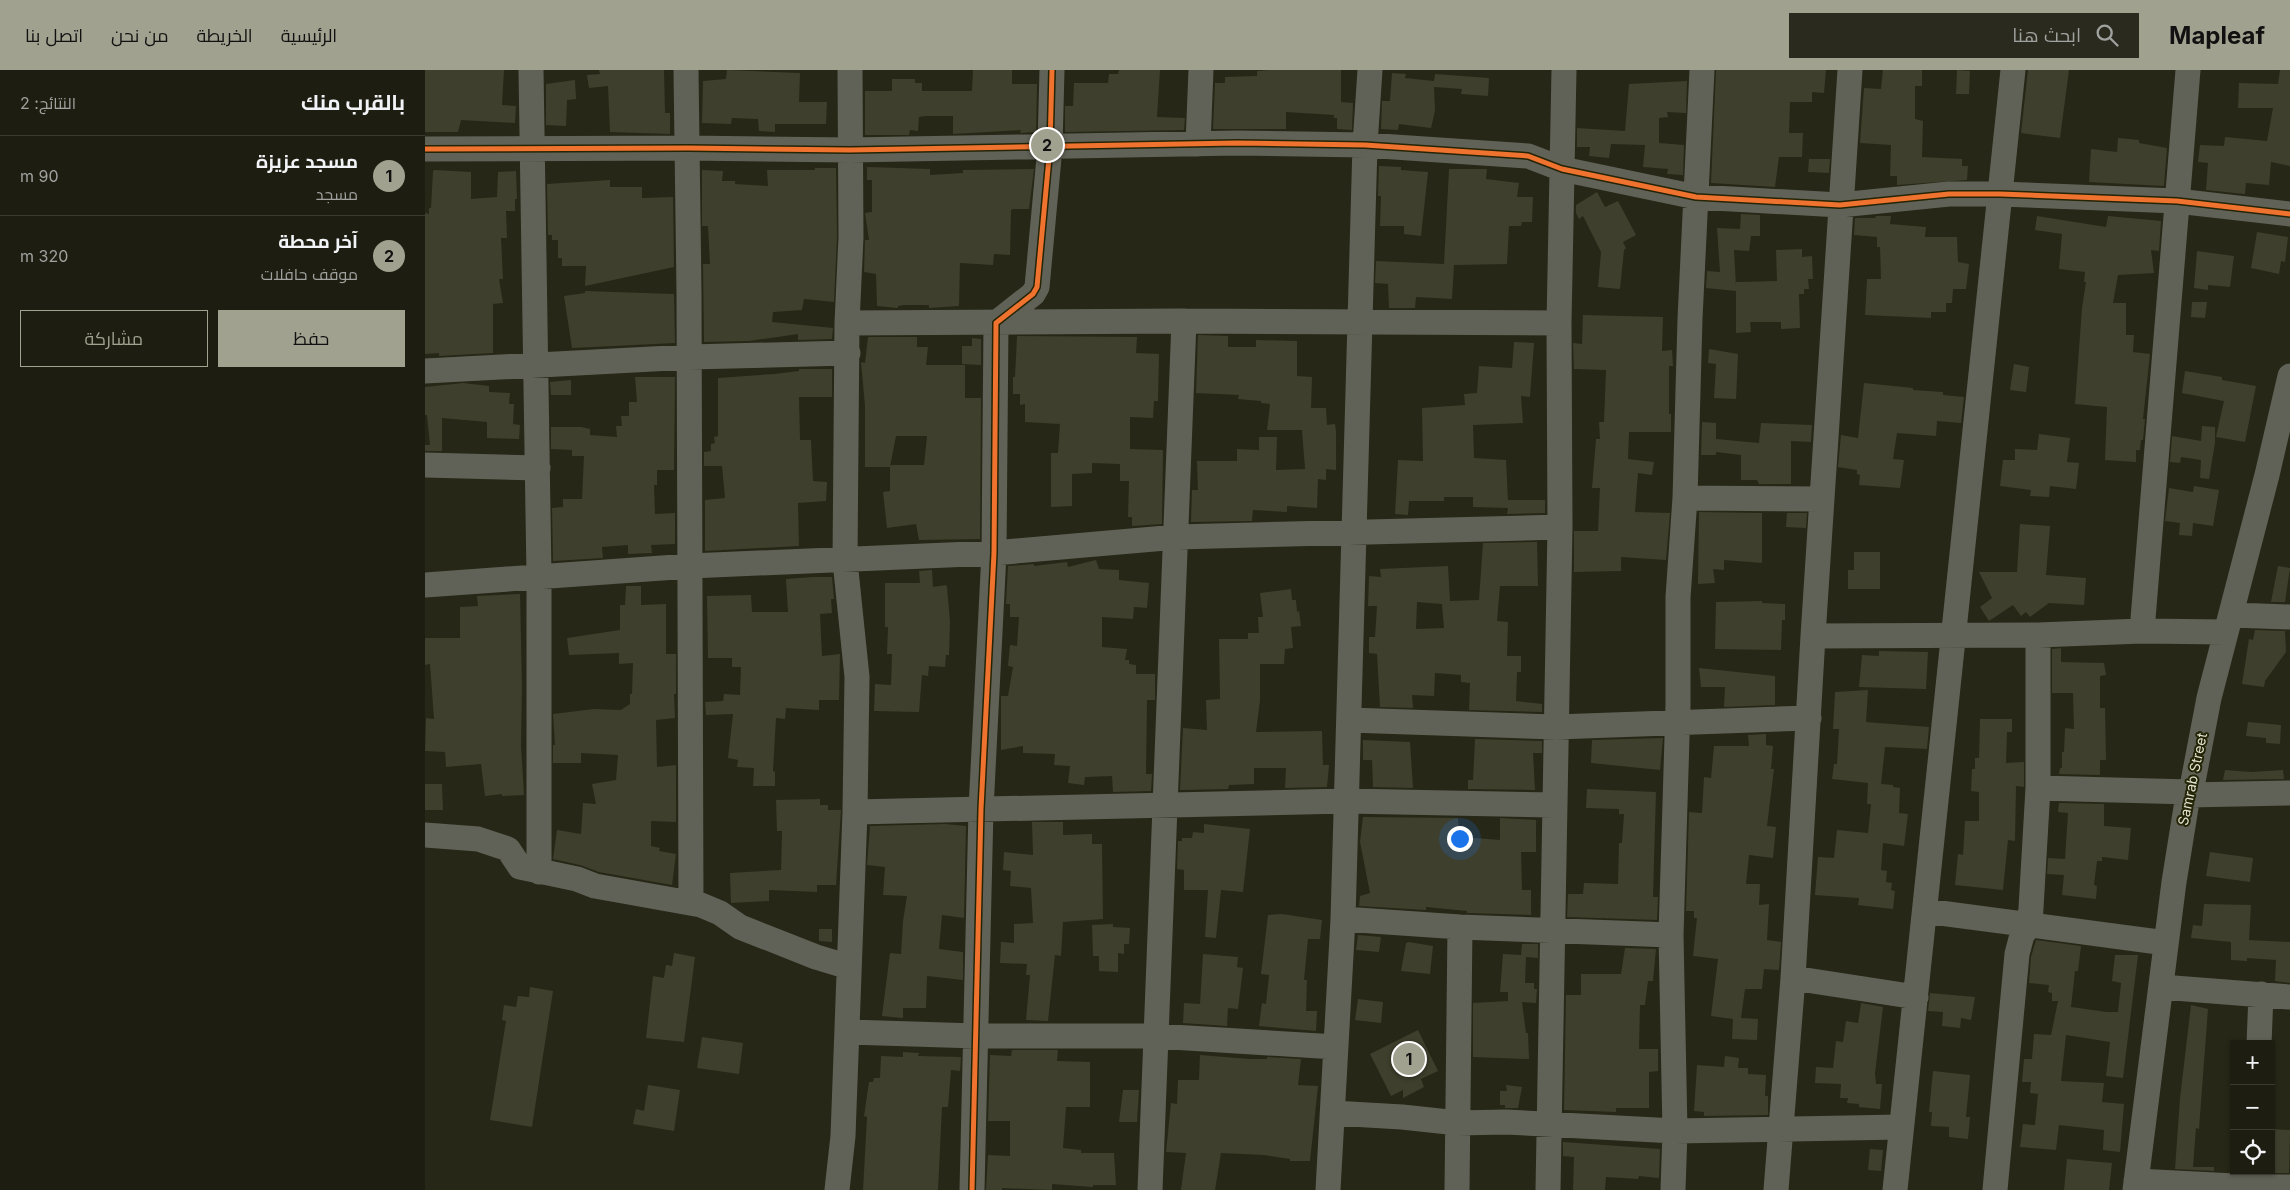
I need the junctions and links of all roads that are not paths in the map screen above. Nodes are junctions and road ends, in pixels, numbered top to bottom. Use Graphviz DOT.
graph roads {
  1 [pos="531,70"];
  2 [pos="686,70"];
  3 [pos="850,70"];
  4 [pos="1052,70"];
  5 [pos="1201,70"];
  6 [pos="1370,70"];
  7 [pos="1564,70"];
  8 [pos="1702,70"];
  9 [pos="1851,70"];
  10 [pos="2013,70"];
  11 [pos="2188,70"];
  12 [pos="1198,144"];
  13 [pos="1365,145"];
  14 [pos="1050,147"];
  15 [pos="688,148"];
  16 [pos="425,149"];
  17 [pos="531,149"];
  18 [pos="850,150"];
  19 [pos="1562,169"];
  20 [pos="2000,194"];
  21 [pos="1696,197"];
  22 [pos="2177,201"];
  23 [pos="1840,205"];
  24 [pos="2290,214"];
  25 [pos="1184,321"];
  26 [pos="847,323"];
  27 [pos="1360,323"];
  28 [pos="1559,323"];
  29 [pos="996,324"];
  30 [pos="847,353"];
  31 [pos="690,357"];
  32 [pos="535,365"];
  33 [pos="425,371"];
  34 [pos="2290,376"];
  35 [pos="425,465"];
  36 [pos="538,468"];
  37 [pos="1685,498"];
  38 [pos="1822,499"];
  39 [pos="1560,527"];
  40 [pos="1354,533"];
  41 [pos="1177,537"];
  42 [pos="994,553"];
  43 [pos="845,561"];
  44 [pos="690,566"];
  45 [pos="539,576"];
  46 [pos="425,585"];
  47 [pos="2290,617"];
  48 [pos="2228,624"];
  49 [pos="2142,631"];
  50 [pos="1954,634"];
  51 [pos="2038,634"];
  52 [pos="1813,636"];
  53 [pos="1809,718"];
  54 [pos="1349,720"];
  55 [pos="1677,721"];
  56 [pos="1556,727"];
  57 [pos="2038,788"];
  58 [pos="2189,793"];
  59 [pos="2290,793"];
  60 [pos="1346,801"];
  61 [pos="1165,805"];
  62 [pos="1554,805"];
  63 [pos="981,809"];
  64 [pos="855,812"];
  65 [pos="425,835"];
  66 [pos="539,872"];
  67 [pos="691,903"];
  68 [pos="1925,911"];
  69 [pos="1343,919"];
  70 [pos="2030,925"];
  71 [pos="1460,927"];
  72 [pos="1551,931"];
  73 [pos="1671,935"];
  74 [pos="2167,943"];
  75 [pos="849,967"];
  76 [pos="1793,978"];
  77 [pos="2161,987"];
  78 [pos="2261,994"];
  79 [pos="1916,997"];
  80 [pos="2290,997"];
  81 [pos="848,1032"];
  82 [pos="977,1036"];
  83 [pos="1155,1036"];
  84 [pos="2259,1040"];
  85 [pos="1336,1047"];
  86 [pos="1333,1113"];
  87 [pos="1458,1123"];
  88 [pos="1549,1125"];
  89 [pos="1901,1127"];
  90 [pos="1781,1129"];
  91 [pos="1675,1130"];
  92 [pos="2254,1183"];
  93 [pos="2136,1186"];
  94 [pos="2290,1187"];
  95 [pos="837,1190"];
  96 [pos="972,1190"];
  97 [pos="1150,1190"];
  98 [pos="1328,1190"];
  99 [pos="1457,1190"];
  100 [pos="1548,1190"];
  101 [pos="1673,1190"];
  102 [pos="1776,1190"];
  103 [pos="1895,1190"];
  104 [pos="1995,1190"];
  1 -- 17 [label="street"];
  2 -- 15 [label="street"];
  3 -- 18 [label="street"];
  4 -- 14 [label="street"];
  5 -- 12 [label="street"];
  6 -- 13 [label="street"];
  7 -- 19 [label="street"];
  8 -- 21 [label="street"];
  9 -- 23 [label="street"];
  10 -- 20 [label="street"];
  11 -- 22 [label="street"];
  12 -- 13 [label="street"];
  12 -- 14 [label="street"];
  13 -- 19 [label="street"];
  13 -- 27 [label="street"];
  14 -- 18 [label="street"];
  14 -- 29 [label="street"];
  15 -- 17 [label="street"];
  15 -- 18 [label="street"];
  15 -- 31 [label="street"];
  16 -- 17 [label="street"];
  17 -- 32 [label="street"];
  18 -- 26 [label="street"];
  19 -- 21 [label="street"];
  19 -- 28 [label="street"];
  20 -- 22 [label="street"];
  20 -- 23 [label="street"];
  20 -- 50 [label="street"];
  21 -- 23 [label="street"];
  21 -- 37 [label="street"];
  22 -- 24 [label="street"];
  22 -- 49 [label="street"];
  23 -- 38 [label="street"];
  25 -- 27 [label="street"];
  25 -- 29 [label="street"];
  25 -- 41 [label="street"];
  26 -- 29 [label="street"];
  26 -- 30 [label="street"];
  27 -- 28 [label="street"];
  27 -- 40 [label="street"];
  28 -- 39 [label="street"];
  29 -- 42 [label="street"];
  30 -- 31 [label="street"];
  30 -- 43 [label="street"];
  31 -- 32 [label="street"];
  31 -- 44 [label="street"];
  32 -- 33 [label="street"];
  32 -- 36 [label="street"];
  34 -- 48 [label="street, Samrab Street"];
  35 -- 36 [label="street"];
  36 -- 45 [label="street"];
  37 -- 38 [label="street"];
  37 -- 55 [label="street"];
  38 -- 52 [label="street"];
  39 -- 40 [label="street"];
  39 -- 56 [label="street"];
  40 -- 41 [label="street"];
  40 -- 54 [label="street"];
  41 -- 42 [label="street"];
  41 -- 61 [label="street"];
  42 -- 43 [label="street"];
  42 -- 63 [label="street"];
  43 -- 44 [label="street"];
  43 -- 64 [label="street"];
  44 -- 45 [label="street"];
  44 -- 67 [label="street"];
  45 -- 46 [label="street"];
  45 -- 66 [label="street"];
  47 -- 48 [label="street"];
  48 -- 49 [label="street"];
  48 -- 58 [label="street, Samrab Street"];
  49 -- 51 [label="street"];
  50 -- 51 [label="street"];
  50 -- 52 [label="street"];
  50 -- 68 [label="street"];
  51 -- 57 [label="street"];
  52 -- 53 [label="street"];
  53 -- 55 [label="street"];
  53 -- 76 [label="street"];
  54 -- 56 [label="street"];
  54 -- 60 [label="street"];
  55 -- 56 [label="street"];
  55 -- 73 [label="street"];
  56 -- 62 [label="street"];
  57 -- 58 [label="street"];
  57 -- 70 [label="street"];
  58 -- 59 [label="street"];
  58 -- 74 [label="street, Samrab Street"];
  60 -- 61 [label="street"];
  60 -- 62 [label="street"];
  60 -- 69 [label="street"];
  61 -- 63 [label="street"];
  61 -- 83 [label="street"];
  62 -- 72 [label="street"];
  63 -- 64 [label="street"];
  63 -- 82 [label="street"];
  64 -- 75 [label="street"];
  65 -- 66 [label="street"];
  66 -- 67 [label="street"];
  67 -- 75 [label="street"];
  68 -- 70 [label="street"];
  68 -- 79 [label="street"];
  69 -- 71 [label="street"];
  69 -- 85 [label="street"];
  70 -- 74 [label="street"];
  70 -- 104 [label="street"];
  71 -- 72 [label="street"];
  71 -- 87 [label="street"];
  72 -- 73 [label="street"];
  72 -- 88 [label="street"];
  73 -- 91 [label="street"];
  74 -- 77 [label="street, Samrab Street"];
  75 -- 81 [label="street"];
  76 -- 79 [label="street"];
  76 -- 90 [label="street"];
  77 -- 78 [label="street"];
  77 -- 93 [label="street, Samrab Street"];
  78 -- 80 [label="street"];
  78 -- 84 [label="street"];
  79 -- 89 [label="street"];
  81 -- 82 [label="street"];
  81 -- 95 [label="street"];
  82 -- 83 [label="street"];
  82 -- 96 [label="street"];
  83 -- 85 [label="street"];
  83 -- 97 [label="street"];
  85 -- 86 [label="street"];
  86 -- 87 [label="street"];
  86 -- 98 [label="street"];
  87 -- 88 [label="street"];
  87 -- 99 [label="street"];
  88 -- 91 [label="street"];
  88 -- 100 [label="street"];
  89 -- 90 [label="street"];
  89 -- 103 [label="street"];
  90 -- 91 [label="street"];
  90 -- 102 [label="street"];
  91 -- 101 [label="street"];
  92 -- 93 [label="street"];
  92 -- 94 [label="street"];
}
